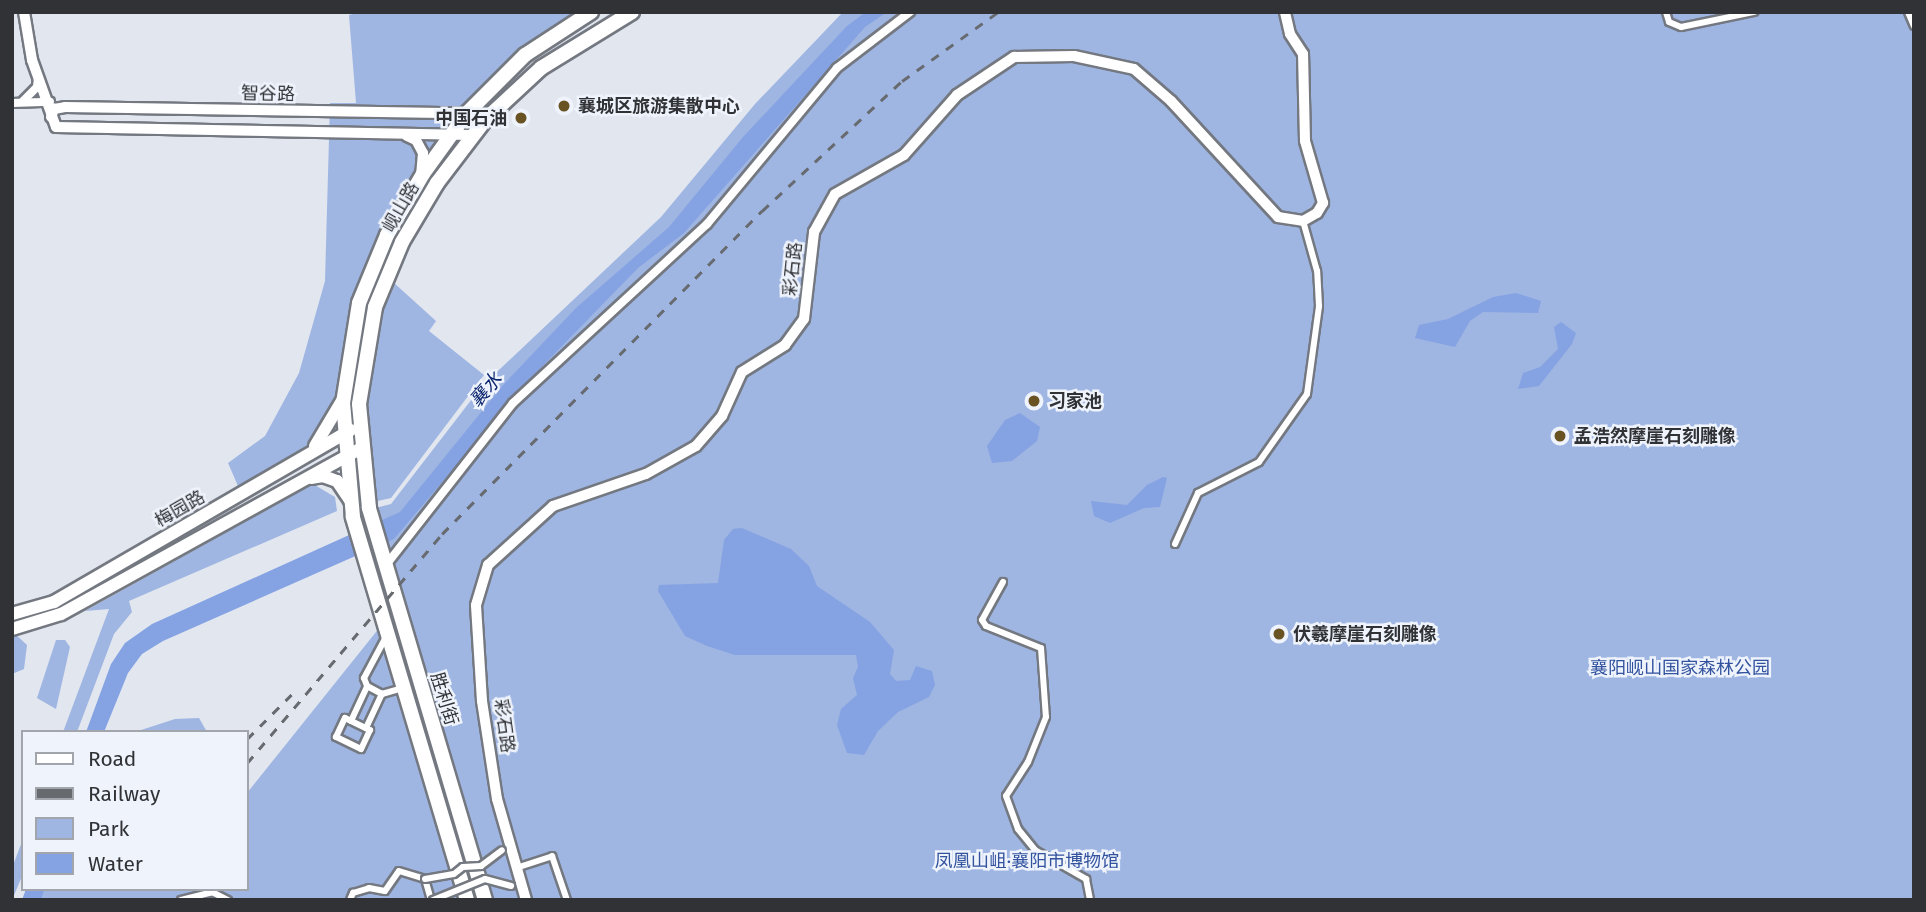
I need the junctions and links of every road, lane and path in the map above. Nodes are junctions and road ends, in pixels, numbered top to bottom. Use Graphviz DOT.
graph roads {
  1 [pos="24,12"];
  2 [pos="591,12"];
  3 [pos="632,12"];
  4 [pos="909,12"];
  5 [pos="1285,12"];
  6 [pos="1666,12"];
  7 [pos="1754,12"];
  8 [pos="1908,12"];
  9 [pos="1914,26"];
  10 [pos="38,75"];
  11 [pos="500,79"];
  12 [pos="50,102"];
  13 [pos="16,103"];
  14 [pos="450,113"];
  15 [pos="467,113"];
  16 [pos="490,114"];
  17 [pos="51,117"];
  18 [pos="401,133"];
  19 [pos="453,134"];
  20 [pos="472,135"];
  21 [pos="420,178"];
  22 [pos="1303,221"];
  23 [pos="344,399"];
  24 [pos="361,425"];
  25 [pos="345,433"];
  26 [pos="363,447"];
  27 [pos="310,453"];
  28 [pos="347,454"];
  29 [pos="300,481"];
  30 [pos="369,508"];
  31 [pos="352,510"];
  32 [pos="1175,544"];
  33 [pos="382,562"];
  34 [pos="1003,582"];
  35 [pos="12,614"];
  36 [pos="12,629"];
  37 [pos="387,634"];
  38 [pos="367,686"];
  39 [pos="403,688"];
  40 [pos="382,694"];
  41 [pos="358,704"];
  42 [pos="374,711"];
  43 [pos="351,721"];
  44 [pos="366,728"];
  45 [pos="481,866"];
  46 [pos="516,867"];
  47 [pos="425,879"];
  48 [pos="485,879"];
  49 [pos="181,900"];
  50 [pos="228,900"];
  51 [pos="349,900"];
  52 [pos="432,900"];
  53 [pos="467,900"];
  54 [pos="485,900"];
  55 [pos="526,900"];
  56 [pos="567,900"];
  57 [pos="1090,900"];
  1 -- 10 [label="street"];
  2 -- 11 [label="highway, 岘山路"];
  3 -- 16 [label="highway, 岘山路"];
  4 -- 33 [label="street"];
  5 -- 22 [label="street"];
  6 -- 7 [label="street"];
  8 -- 9 [label="street"];
  10 -- 12 [label="street"];
  10 -- 13 [label="street"];
  11 -- 14 [label="street"];
  11 -- 15 [label="highway, 岘山路"];
  12 -- 13 [label="street"];
  12 -- 17 [label="street"];
  14 -- 15 [label="street, 智谷路"];
  14 -- 17 [label="street, 智谷路"];
  15 -- 16 [label="street, 智谷路"];
  15 -- 19 [label="highway, 岘山路"];
  16 -- 20 [label="highway, 岘山路"];
  17 -- 18 [label="street, 智谷路"];
  18 -- 19 [label="street, 智谷路"];
  18 -- 21 [label="street"];
  19 -- 20 [label="street, 智谷路"];
  19 -- 21 [label="highway, 岘山路"];
  20 -- 24 [label="highway, 岘山路"];
  21 -- 23 [label="highway, 岘山路"];
  22 -- 32 [label="street"];
  22 -- 46 [label="street, 彩石路"];
  23 -- 25 [label="highway, 岘山路"];
  23 -- 27 [label="main road"];
  24 -- 25 [label="main road, 梅园路"];
  24 -- 26 [label="highway, 岘山路"];
  25 -- 27 [label="main road, 梅园路"];
  25 -- 28 [label="highway, 岘山路"];
  26 -- 28 [label="main road, 梅园路"];
  26 -- 30 [label="highway, 岘山路"];
  27 -- 35 [label="main road, 梅园路"];
  28 -- 29 [label="main road, 梅园路"];
  28 -- 31 [label="highway, 岘山路"];
  29 -- 31 [label="main road"];
  29 -- 36 [label="main road, 梅园路"];
  30 -- 33 [label="highway, 胜利街"];
  31 -- 37 [label="highway, 胜利街"];
  33 -- 54 [label="highway, 胜利街"];
  34 -- 57 [label="street"];
  37 -- 38 [label="street"];
  37 -- 39 [label="highway, 胜利街"];
  38 -- 40 [label="street"];
  38 -- 41 [label="street"];
  39 -- 40 [label="street"];
  39 -- 53 [label="highway, 胜利街"];
  40 -- 42 [label="street"];
  41 -- 42 [label="street"];
  41 -- 43 [label="street"];
  42 -- 44 [label="street"];
  43 -- 44 [label="street"];
  43 -- 44 [label="street"];
  45 -- 46 [label="street, bridge"];
  45 -- 47 [label="street, bridge"];
  45 -- 48 [label="street, bridge"];
  46 -- 48 [label="street, bridge"];
  46 -- 55 [label="street, 彩石路"];
  46 -- 56 [label="street"];
  47 -- 51 [label="street"];
  47 -- 52 [label="street"];
  48 -- 52 [label="street, bridge"];
  49 -- 50 [label="street"];
}
